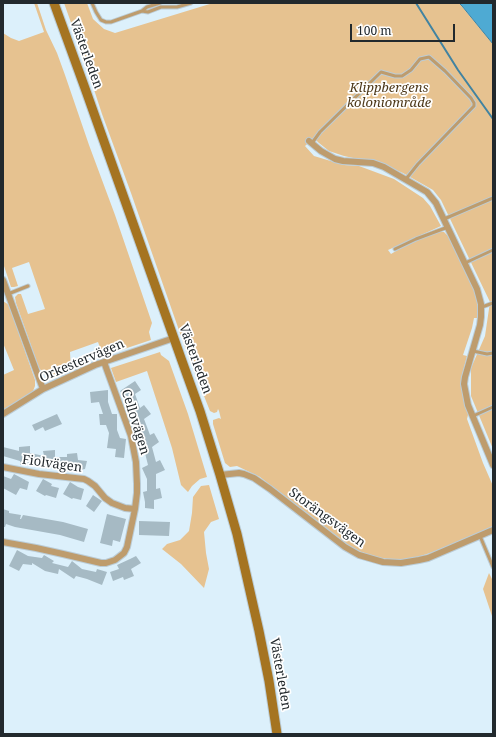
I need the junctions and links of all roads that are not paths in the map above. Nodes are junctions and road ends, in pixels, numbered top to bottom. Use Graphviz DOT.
graph roads {
  1 [pos="54,3"];
  2 [pos="92,3"];
  3 [pos="160,3"];
  4 [pos="190,3"];
  5 [pos="142,11"];
  6 [pos="311,142"];
  7 [pos="406,179"];
  8 [pos="493,198"];
  9 [pos="444,219"];
  10 [pos="448,227"];
  11 [pos="395,249"];
  12 [pos="493,250"];
  13 [pos="465,262"];
  14 [pos="3,280"];
  15 [pos="28,286"];
  16 [pos="6,295"];
  17 [pos="493,303"];
  18 [pos="482,307"];
  19 [pos="174,338"];
  20 [pos="473,350"];
  21 [pos="493,353"];
  22 [pos="104,362"];
  23 [pos="43,389"];
  24 [pos="493,407"];
  25 [pos="3,414"];
  26 [pos="472,416"];
  27 [pos="492,461"];
  28 [pos="3,467"];
  29 [pos="220,475"];
  30 [pos="135,509"];
  31 [pos="493,530"];
  32 [pos="480,536"];
  33 [pos="3,542"];
  34 [pos="493,567"];
  35 [pos="277,734"];
  1 -- 19 [label="main road, Västerleden"];
  2 -- 5 [label="lane"];
  3 -- 5 [label="lane"];
  4 -- 5 [label="lane"];
  6 -- 7 [label="street"];
  6 -- 7 [label="lane"];
  7 -- 9 [label="street"];
  8 -- 9 [label="lane"];
  9 -- 10 [label="street"];
  10 -- 11 [label="lane"];
  10 -- 13 [label="street"];
  12 -- 13 [label="lane"];
  13 -- 18 [label="street"];
  14 -- 16 [label="street"];
  15 -- 16 [label="lane"];
  16 -- 23 [label="street"];
  17 -- 18 [label="lane"];
  18 -- 20 [label="street"];
  19 -- 22 [label="street, Orkestervägen"];
  19 -- 29 [label="main road, Västerleden"];
  20 -- 21 [label="lane"];
  20 -- 26 [label="street"];
  22 -- 23 [label="street, Orkestervägen"];
  22 -- 30 [label="street, Cellovägen"];
  23 -- 25 [label="street, Orkestervägen"];
  24 -- 26 [label="lane"];
  26 -- 27 [label="street"];
  28 -- 30 [label="street, Fiolvägen"];
  29 -- 32 [label="street, Storängsvägen"];
  29 -- 35 [label="main road, Västerleden"];
  30 -- 33 [label="street, Cellovägen"];
  31 -- 32 [label="street, Storängsvägen"];
  32 -- 34 [label="lane"];
}
